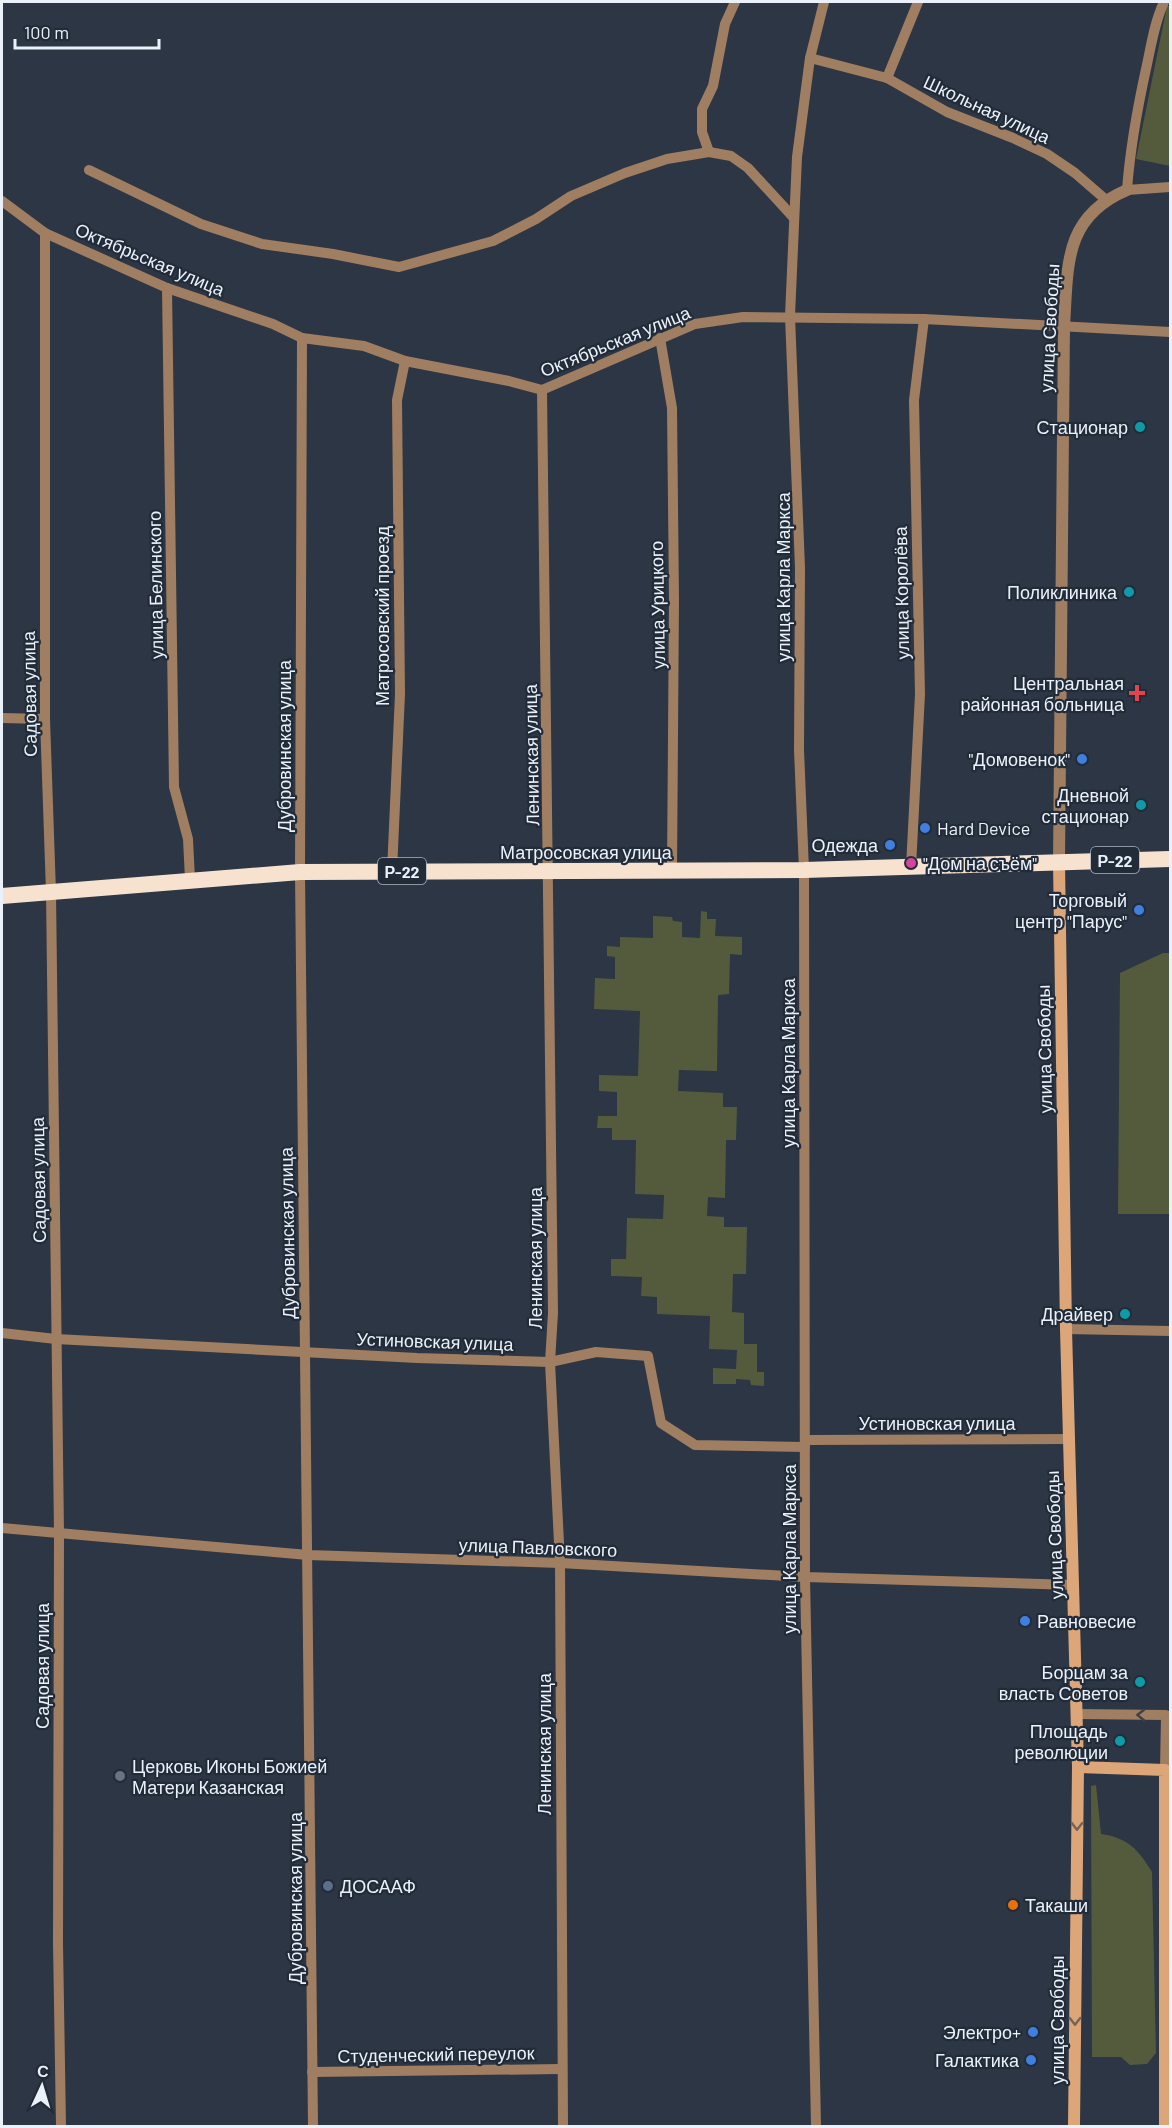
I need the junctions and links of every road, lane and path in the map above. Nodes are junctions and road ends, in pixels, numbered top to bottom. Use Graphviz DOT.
graph roads {
  1 [pos="735,2"];
  2 [pos="824,2"];
  3 [pos="918,2"];
  4 [pos="1164,2"];
  5 [pos="810,58"];
  6 [pos="887,78"];
  7 [pos="709,152"];
  8 [pos="89,170"];
  9 [pos="1170,186"];
  10 [pos="1127,190"];
  11 [pos="1105,199"];
  12 [pos="2,201"];
  13 [pos="794,218"];
  14 [pos="45,233"];
  15 [pos="166,288"];
  16 [pos="790,316"];
  17 [pos="924,320"];
  18 [pos="1064,326"];
  19 [pos="1170,332"];
  20 [pos="302,338"];
  21 [pos="660,338"];
  22 [pos="405,361"];
  23 [pos="542,390"];
  24 [pos="2,718"];
  25 [pos="45,719"];
  26 [pos="1170,859"];
  27 [pos="1059,862"];
  28 [pos="911,867"];
  29 [pos="804,870"];
  30 [pos="392,871"];
  31 [pos="300,872"];
  32 [pos="550,872"];
  33 [pos="672,872"];
  34 [pos="190,879"];
  35 [pos="51,892"];
  36 [pos="2,896"];
  37 [pos="1066,1329"];
  38 [pos="1170,1331"];
  39 [pos="2,1333"];
  40 [pos="56,1339"];
  41 [pos="304,1352"];
  42 [pos="549,1362"];
  43 [pos="1069,1439"];
  44 [pos="805,1443"];
  45 [pos="2,1528"];
  46 [pos="59,1534"];
  47 [pos="308,1555"];
  48 [pos="560,1563"];
  49 [pos="805,1577"];
  50 [pos="1074,1585"];
  51 [pos="1077,1714"];
  52 [pos="1078,1767"];
  53 [pos="1168,1770"];
  54 [pos="561,2069"];
  55 [pos="312,2072"];
  56 [pos="61,2127"];
  57 [pos="313,2127"];
  58 [pos="563,2127"];
  59 [pos="816,2127"];
  60 [pos="1074,2127"];
  61 [pos="1165,2127"];
  1 -- 7 [label="street"];
  2 -- 5 [label="street, улица Карла Маркса"];
  3 -- 6 [label="street"];
  4 -- 10 [label="street"];
  5 -- 6 [label="street, Школьная улица"];
  5 -- 13 [label="street, улица Карла Маркса"];
  6 -- 11 [label="street, Школьная улица"];
  7 -- 8 [label="street"];
  7 -- 13 [label="street"];
  9 -- 10 [label="street"];
  10 -- 11 [label="street, улица Свободы"];
  11 -- 18 [label="street, улица Свободы"];
  12 -- 14 [label="street, Октябрьская улица"];
  13 -- 16 [label="street, улица Карла Маркса"];
  14 -- 15 [label="street, Октябрьская улица"];
  14 -- 25 [label="street, Садовая улица"];
  15 -- 20 [label="street, Октябрьская улица"];
  15 -- 34 [label="street, улица Белинского"];
  16 -- 17 [label="street, Октябрьская улица"];
  16 -- 21 [label="street, Октябрьская улица"];
  16 -- 29 [label="street, улица Карла Маркса"];
  17 -- 18 [label="street, Октябрьская улица"];
  17 -- 28 [label="street, улица Королёва"];
  18 -- 19 [label="street, Октябрьская улица"];
  18 -- 27 [label="street, улица Свободы"];
  20 -- 22 [label="street, Октябрьская улица"];
  20 -- 31 [label="street, Дубровинская улица"];
  21 -- 23 [label="street, Октябрьская улица"];
  21 -- 33 [label="street, улица Урицкого"];
  22 -- 23 [label="street, Октябрьская улица"];
  22 -- 30 [label="street, Матросовский проезд"];
  23 -- 32 [label="street, Ленинская улица"];
  24 -- 25 [label="street"];
  25 -- 35 [label="street, Садовая улица"];
  26 -- 27 [label="highway, Матросовская улица / Р-22"];
  27 -- 28 [label="highway, Матросовская улица / Р-22"];
  27 -- 37 [label="main road, улица Свободы"];
  28 -- 29 [label="highway, Матросовская улица / Р-22"];
  29 -- 33 [label="highway, Матросовская улица / Р-22"];
  29 -- 44 [label="street, улица Карла Маркса"];
  30 -- 31 [label="highway, Матросовская улица / Р-22"];
  30 -- 32 [label="highway, Матросовская улица / Р-22"];
  31 -- 34 [label="highway, Матросовская улица / Р-22"];
  31 -- 41 [label="street, Дубровинская улица"];
  32 -- 33 [label="highway, Матросовская улица / Р-22"];
  32 -- 42 [label="street, Ленинская улица"];
  34 -- 35 [label="highway, Матросовская улица / Р-22"];
  35 -- 36 [label="highway, Матросовская улица / Р-22"];
  35 -- 40 [label="street, Садовая улица"];
  37 -- 38 [label="street"];
  37 -- 43 [label="main road, улица Свободы"];
  39 -- 40 [label="street, Устиновская улица"];
  40 -- 41 [label="street, Устиновская улица"];
  40 -- 46 [label="street, Садовая улица"];
  41 -- 42 [label="street, Устиновская улица"];
  41 -- 47 [label="street, Дубровинская улица"];
  42 -- 44 [label="street, Устиновская улица"];
  42 -- 48 [label="street, Ленинская улица"];
  43 -- 44 [label="street, Устиновская улица"];
  43 -- 50 [label="main road, улица Свободы"];
  44 -- 49 [label="street, улица Карла Маркса"];
  45 -- 46 [label="street, улица Павловского"];
  46 -- 47 [label="street, улица Павловского"];
  46 -- 56 [label="street, Садовая улица"];
  47 -- 48 [label="street, улица Павловского"];
  47 -- 55 [label="street, Дубровинская улица"];
  48 -- 49 [label="street, улица Павловского"];
  48 -- 54 [label="street, Ленинская улица"];
  49 -- 50 [label="street, улица Павловского"];
  49 -- 59 [label="street, улица Карла Маркса"];
  50 -- 51 [label="main road, улица Свободы"];
  51 -- 52 [label="main road, улица Свободы"];
  53 -- 51 [label="street, one-way"];
  52 -- 53 [label="main road"];
  52 -- 60 [label="main road, улица Свободы, one-way"];
  53 -- 61 [label="main road"];
  54 -- 55 [label="street, Студенческий переулок"];
  54 -- 58 [label="street, Ленинская улица"];
  55 -- 57 [label="street, Дубровинская улица"];
}
